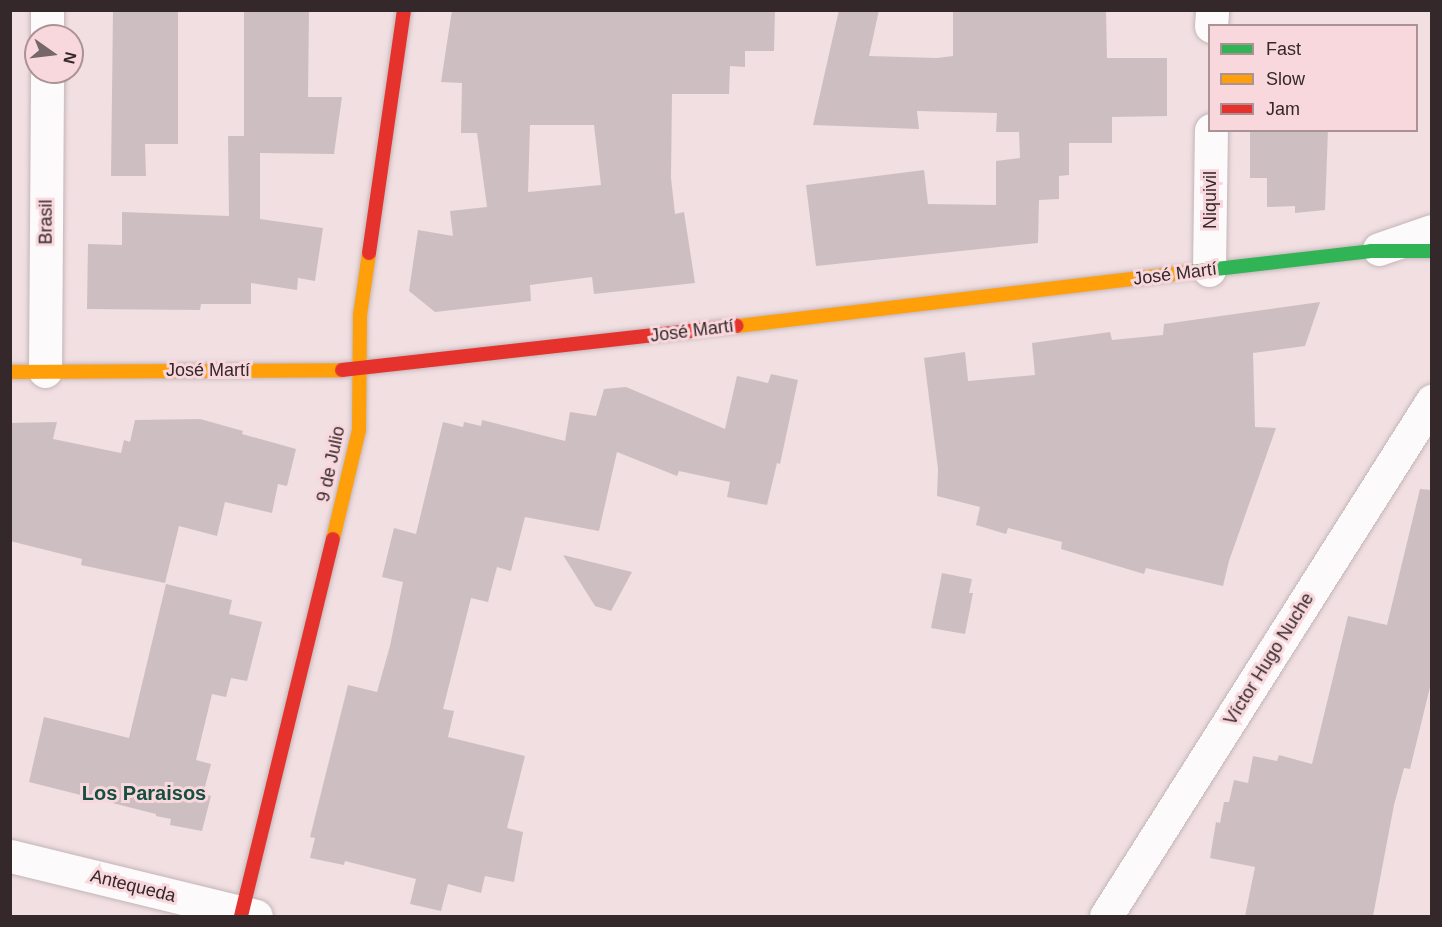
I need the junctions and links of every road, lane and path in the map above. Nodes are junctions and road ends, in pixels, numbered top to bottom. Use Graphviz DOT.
graph roads {
  1 [pos="404,10"];
  2 [pos="47,84"];
  3 [pos="1210,132"];
  4 [pos="1431,231"];
  5 [pos="1371,251"];
  6 [pos="1431,251"];
  7 [pos="1209,270"];
  8 [pos="360,370"];
  9 [pos="45,371"];
  10 [pos="10,372"];
  11 [pos="1431,401"];
  12 [pos="10,856"];
  13 [pos="246,915"];
  14 [pos="1106,916"];
  1 -- 8 [label="street, 9 de Julio"];
  2 -- 9 [label="street, Brasil"];
  3 -- 7 [label="street, Niquivil"];
  4 -- 5 [label="street, José Martí"];
  5 -- 6 [label="street, José Martí"];
  5 -- 7 [label="street, José Martí"];
  7 -- 8 [label="street, José Martí"];
  8 -- 9 [label="street, José Martí"];
  8 -- 13 [label="street, 9 de Julio"];
  9 -- 10 [label="street, José Martí"];
  11 -- 14 [label="street, Víctor Hugo Nuche"];
  12 -- 13 [label="street, Antequeda"];
}
